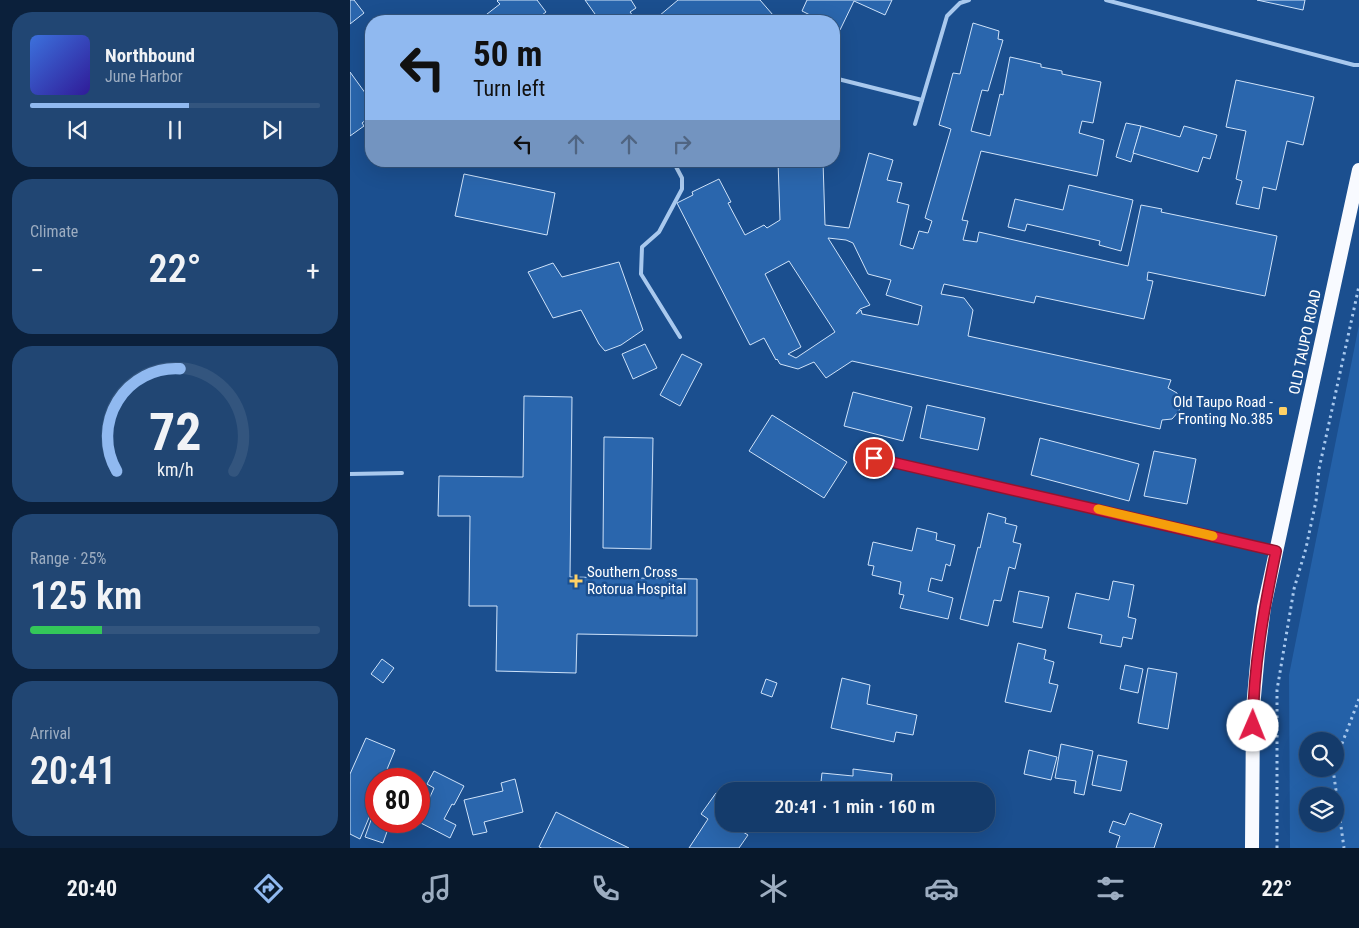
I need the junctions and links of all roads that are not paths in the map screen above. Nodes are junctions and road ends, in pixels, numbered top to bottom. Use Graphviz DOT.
graph roads {
  1 [pos="969,0"];
  2 [pos="1106,0"];
  3 [pos="1359,65"];
  4 [pos="840,80"];
  5 [pos="922,100"];
  6 [pos="915,124"];
  7 [pos="676,167"];
  8 [pos="1359,170"];
  9 [pos="680,337"];
  10 [pos="874,458"];
  11 [pos="350,474"];
  12 [pos="402,474"];
  13 [pos="1276,551"];
  14 [pos="1252,848"];
  1 -- 5 [label="lane"];
  2 -- 3 [label="lane"];
  4 -- 5 [label="lane"];
  5 -- 6 [label="lane"];
  7 -- 9 [label="lane"];
  8 -- 13 [label="highway, OLD TAUPO ROAD"];
  10 -- 13 [label="lane"];
  11 -- 12 [label="lane"];
  13 -- 14 [label="highway, OLD TAUPO ROAD"];
}
